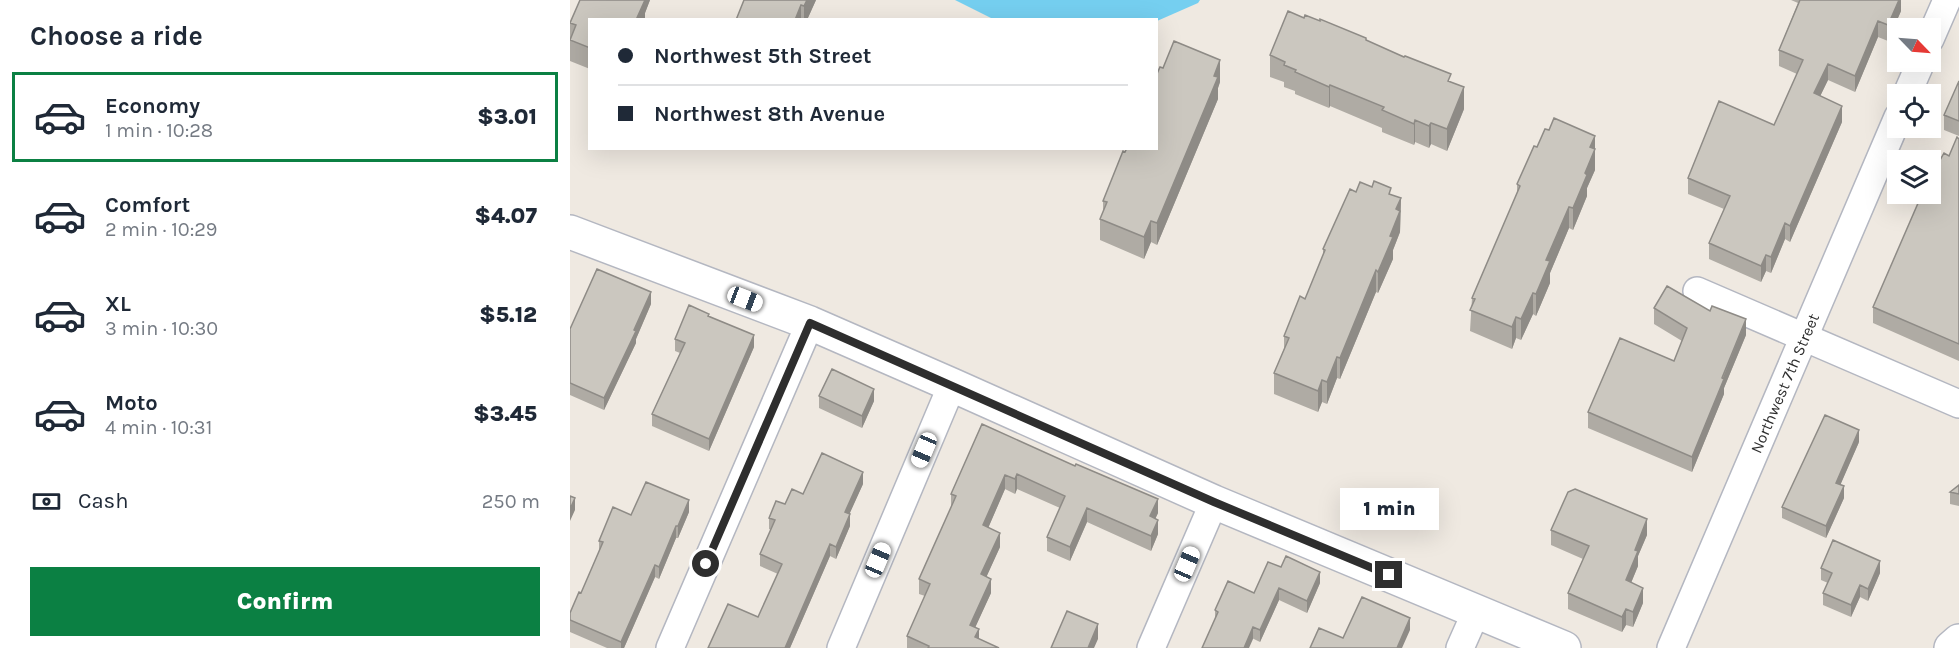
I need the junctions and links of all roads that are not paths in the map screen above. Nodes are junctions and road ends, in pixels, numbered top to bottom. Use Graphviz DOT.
graph roads {
  1 [pos="1947,0"];
  2 [pos="1939,18"];
  3 [pos="1889,138"];
  4 [pos="571,235"];
  5 [pos="1697,291"];
  6 [pos="810,323"];
  7 [pos="1805,336"];
  8 [pos="952,385"];
  9 [pos="1959,404"];
  10 [pos="1214,502"];
  11 [pos="1476,612"];
  12 [pos="1959,641"];
  13 [pos="670,648"];
  14 [pos="841,648"];
  15 [pos="1151,648"];
  16 [pos="1460,648"];
  17 [pos="1564,648"];
  18 [pos="1671,648"];
  19 [pos="1951,648"];
  1 -- 2 [label="street"];
  3 -- 7 [label="street, Northwest 7th Street"];
  4 -- 6 [label="street"];
  5 -- 7 [label="street"];
  6 -- 8 [label="street"];
  6 -- 13 [label="street"];
  7 -- 9 [label="street"];
  7 -- 18 [label="street, Northwest 7th Street"];
  8 -- 10 [label="street"];
  8 -- 14 [label="street"];
  10 -- 11 [label="street"];
  10 -- 15 [label="street"];
  11 -- 16 [label="street"];
  11 -- 17 [label="street"];
  12 -- 19 [label="street"];
}
